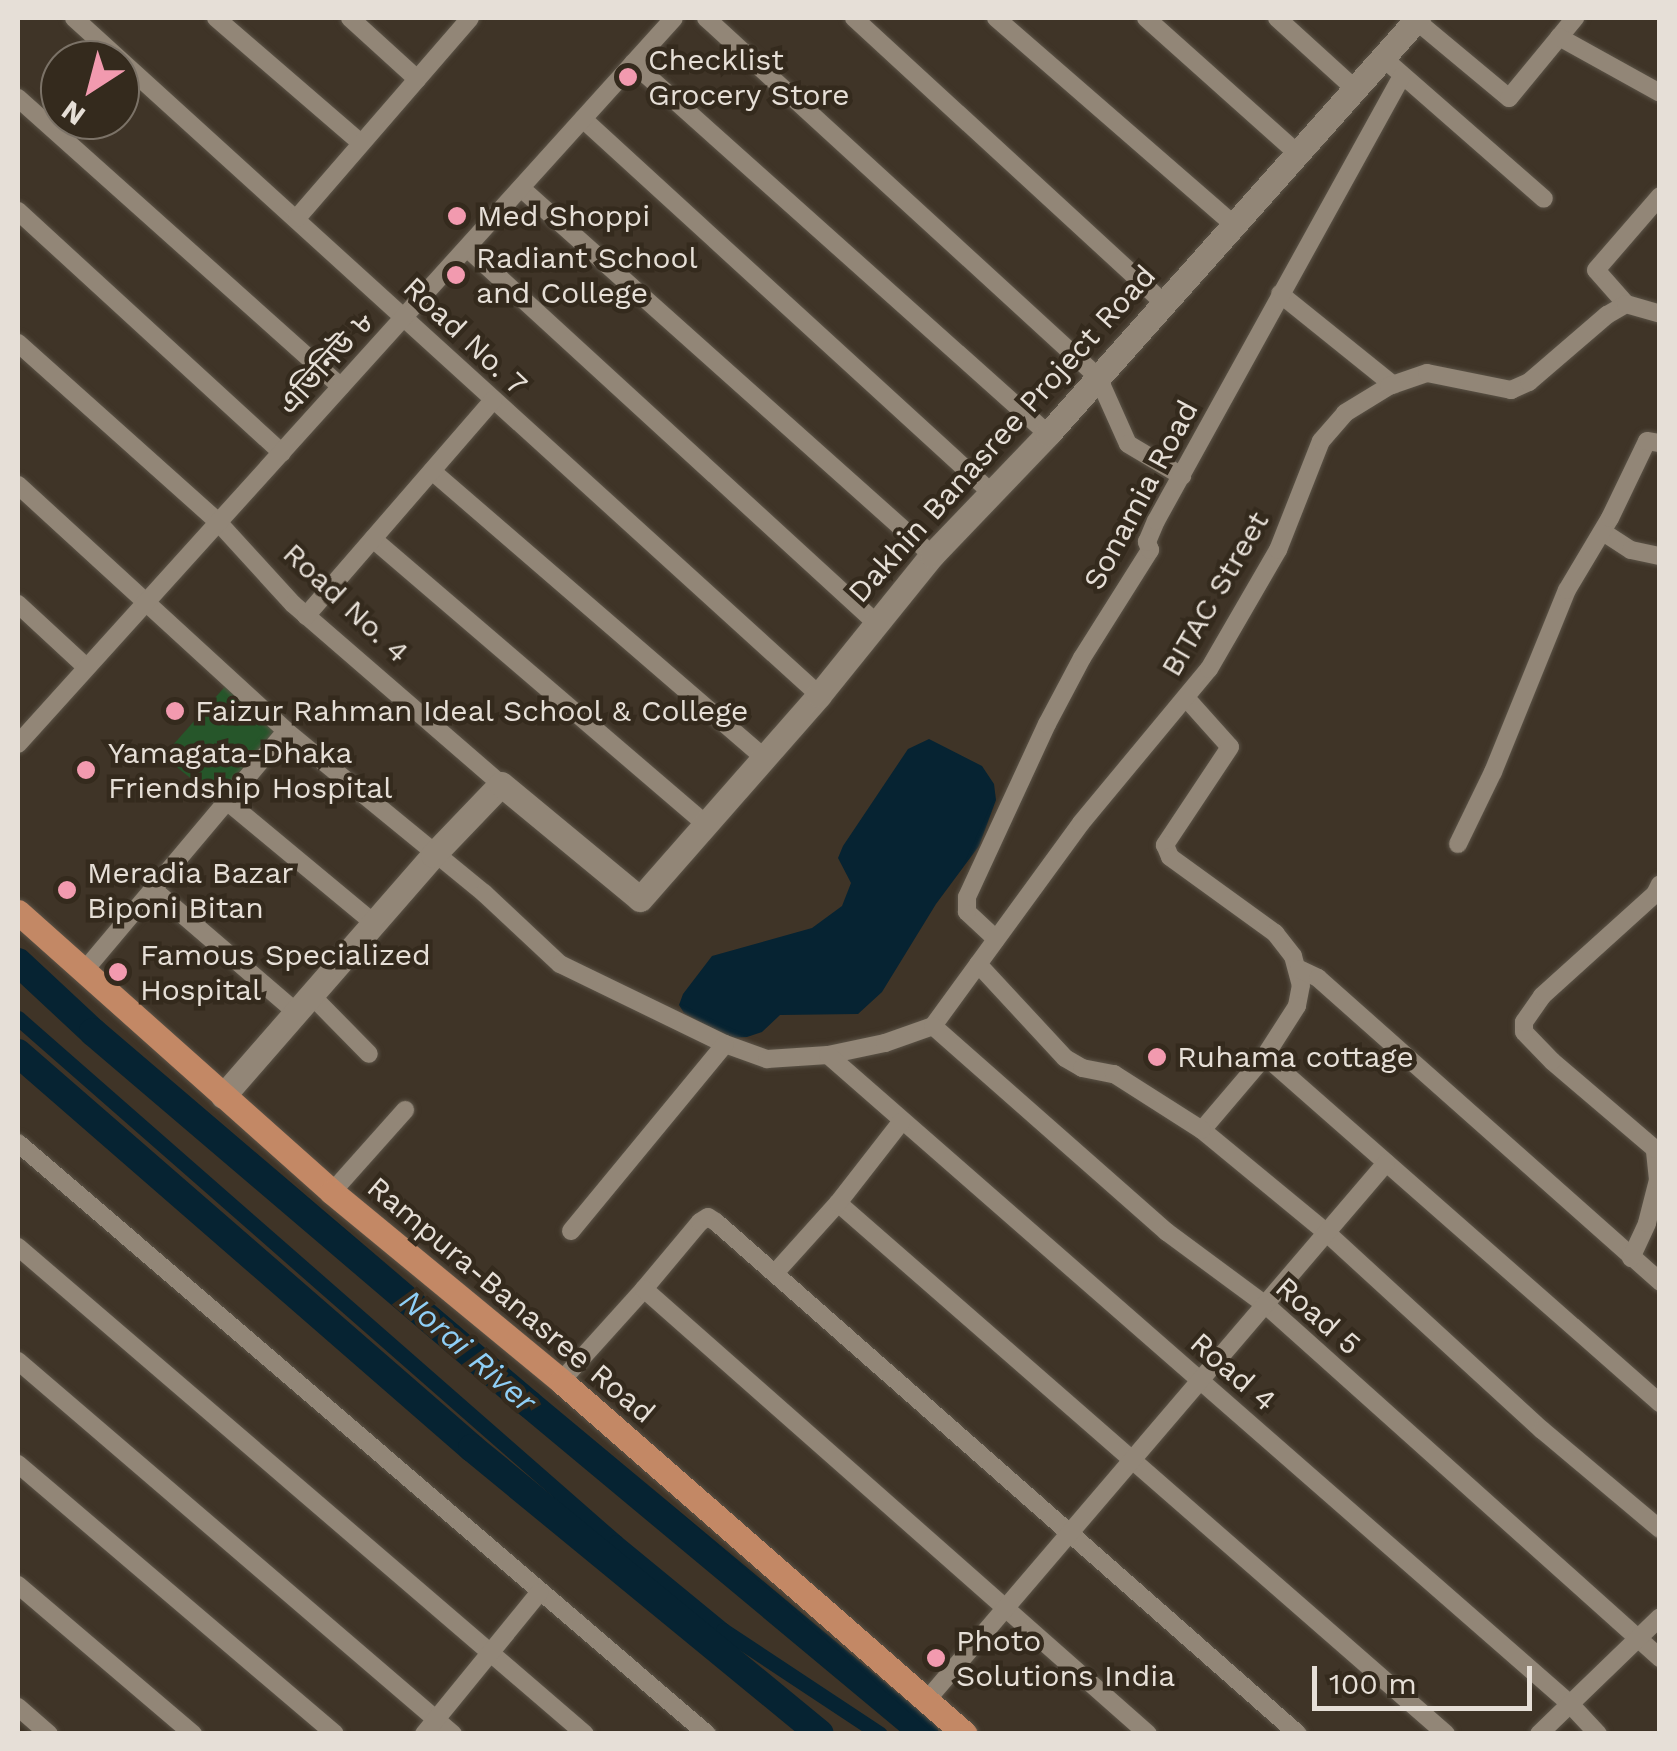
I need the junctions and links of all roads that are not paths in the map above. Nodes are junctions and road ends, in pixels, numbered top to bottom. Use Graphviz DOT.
graph roads {
  1 [pos="74,18"];
  2 [pos="216,18"];
  3 [pos="350,18"];
  4 [pos="470,18"];
  5 [pos="674,18"];
  6 [pos="706,18"];
  7 [pos="854,18"];
  8 [pos="996,18"];
  9 [pos="1146,18"];
  10 [pos="1277,18"];
  11 [pos="1416,18"];
  12 [pos="1575,18"];
  13 [pos="1559,37"];
  14 [pos="1382,57"];
  15 [pos="633,63"];
  16 [pos="1402,76"];
  17 [pos="417,79"];
  18 [pos="1354,88"];
  19 [pos="1660,93"];
  20 [pos="18,98"];
  21 [pos="582,119"];
  22 [pos="361,144"];
  23 [pos="1297,153"];
  24 [pos="521,188"];
  25 [pos="1660,196"];
  26 [pos="1544,199"];
  27 [pos="18,211"];
  28 [pos="297,218"];
  29 [pos="1233,224"];
  30 [pos="467,248"];
  31 [pos="1280,294"];
  32 [pos="1163,302"];
  33 [pos="1626,304"];
  34 [pos="1660,314"];
  35 [pos="404,317"];
  36 [pos="18,344"];
  37 [pos="1098,376"];
  38 [pos="1393,384"];
  39 [pos="341,387"];
  40 [pos="494,400"];
  41 [pos="1048,434"];
  42 [pos="1660,443"];
  43 [pos="282,453"];
  44 [pos="432,472"];
  45 [pos="1182,476"];
  46 [pos="18,485"];
  47 [pos="993,494"];
  48 [pos="219,523"];
  49 [pos="1603,532"];
  50 [pos="373,539"];
  51 [pos="932,555"];
  52 [pos="1660,556"];
  53 [pos="18,604"];
  54 [pos="144,604"];
  55 [pos="306,616"];
  56 [pos="875,622"];
  57 [pos="86,667"];
  58 [pos="819,695"];
  59 [pos="1188,699"];
  60 [pos="286,731"];
  61 [pos="19,739"];
  62 [pos="764,758"];
  63 [pos="500,784"];
  64 [pos="228,802"];
  65 [pos="706,824"];
  66 [pos="1458,844"];
  67 [pos="433,855"];
  68 [pos="1660,884"];
  69 [pos="154,890"];
  70 [pos="640,899"];
  71 [pos="18,912"];
  72 [pos="374,923"];
  73 [pos="996,939"];
  74 [pos="978,964"];
  75 [pos="1300,970"];
  76 [pos="84,971"];
  77 [pos="304,1004"];
  78 [pos="933,1026"];
  79 [pos="725,1044"];
  80 [pos="370,1054"];
  81 [pos="828,1056"];
  82 [pos="1265,1056"];
  83 [pos="223,1096"];
  84 [pos="404,1110"];
  85 [pos="901,1122"];
  86 [pos="1202,1130"];
  87 [pos="18,1143"];
  88 [pos="1386,1163"];
  89 [pos="332,1192"];
  90 [pos="838,1204"];
  91 [pos="571,1231"];
  92 [pos="1327,1233"];
  93 [pos="18,1247"];
  94 [pos="1631,1258"];
  95 [pos="775,1273"];
  96 [pos="1660,1282"];
  97 [pos="644,1289"];
  98 [pos="1267,1306"];
  99 [pos="18,1360"];
  100 [pos="1203,1381"];
  101 [pos="561,1382"];
  102 [pos="1660,1403"];
  103 [pos="1134,1460"];
  104 [pos="18,1464"];
  105 [pos="1660,1529"];
  106 [pos="1069,1536"];
  107 [pos="18,1585"];
  108 [pos="540,1592"];
  109 [pos="1005,1608"];
  110 [pos="1660,1616"];
  111 [pos="1638,1637"];
  112 [pos="489,1653"];
  113 [pos="1660,1658"];
  114 [pos="926,1702"];
  115 [pos="1570,1704"];
  116 [pos="18,1707"];
  117 [pos="429,1726"];
  118 [pos="49,1734"];
  119 [pos="193,1734"];
  120 [pos="335,1734"];
  121 [pos="452,1734"];
  122 [pos="585,1734"];
  123 [pos="707,1734"];
  124 [pos="965,1734"];
  125 [pos="1148,1734"];
  126 [pos="1298,1734"];
  127 [pos="1446,1734"];
  128 [pos="1540,1734"];
  129 [pos="1598,1734"];
  1 -- 28 [label="street, Road No. 7"];
  2 -- 22 [label="street"];
  3 -- 17 [label="street"];
  4 -- 17 [label="street"];
  5 -- 15 [label="street, এভিনিউ ৮"];
  6 -- 37 [label="street"];
  7 -- 32 [label="street"];
  8 -- 29 [label="street"];
  9 -- 23 [label="street"];
  10 -- 18 [label="street"];
  11 -- 13 [label="street"];
  11 -- 14 [label="street, Dakhin Banasree Project Road"];
  12 -- 13 [label="street"];
  13 -- 19 [label="street"];
  14 -- 16 [label="street"];
  14 -- 18 [label="street, Dakhin Banasree Project Road"];
  15 -- 21 [label="street, এভিনিউ ৮"];
  15 -- 41 [label="street"];
  16 -- 26 [label="street"];
  16 -- 31 [label="street, Sonamia Road"];
  17 -- 22 [label="street"];
  18 -- 23 [label="street, Dakhin Banasree Project Road"];
  20 -- 39 [label="street"];
  21 -- 24 [label="street, এভিনিউ ৮"];
  21 -- 47 [label="street"];
  22 -- 28 [label="street"];
  23 -- 29 [label="street, Dakhin Banasree Project Road"];
  24 -- 30 [label="street, এভিনিউ ৮"];
  24 -- 51 [label="street"];
  25 -- 33 [label="street"];
  27 -- 43 [label="street"];
  28 -- 35 [label="street, Road No. 7"];
  29 -- 32 [label="street, Dakhin Banasree Project Road"];
  30 -- 35 [label="street, এভিনিউ ৮"];
  30 -- 56 [label="street"];
  31 -- 38 [label="street"];
  31 -- 45 [label="street, Sonamia Road"];
  32 -- 37 [label="street, Dakhin Banasree Project Road"];
  33 -- 34 [label="street"];
  33 -- 38 [label="street, BITAC Street"];
  35 -- 39 [label="street, এভিনিউ ৮"];
  35 -- 40 [label="street, Road No. 7"];
  36 -- 48 [label="street, Road No. 4"];
  37 -- 41 [label="street, Dakhin Banasree Project Road"];
  37 -- 45 [label="street"];
  38 -- 59 [label="street, BITAC Street"];
  39 -- 43 [label="street, এভিনিউ ৮"];
  40 -- 44 [label="street"];
  40 -- 58 [label="street, Road No. 7"];
  41 -- 47 [label="street, Dakhin Banasree Project Road"];
  42 -- 49 [label="street"];
  43 -- 48 [label="street, এভিনিউ ৮"];
  44 -- 50 [label="street"];
  44 -- 62 [label="street"];
  45 -- 73 [label="street, Sonamia Road"];
  46 -- 54 [label="street"];
  47 -- 51 [label="street, Dakhin Banasree Project Road"];
  48 -- 54 [label="street, এভিনিউ ৮"];
  48 -- 55 [label="street, Road No. 4"];
  49 -- 52 [label="street"];
  49 -- 66 [label="street"];
  50 -- 55 [label="street"];
  50 -- 65 [label="street"];
  51 -- 56 [label="street, Dakhin Banasree Project Road"];
  53 -- 57 [label="street"];
  54 -- 57 [label="street, এভিনিউ ৮"];
  54 -- 60 [label="street"];
  55 -- 63 [label="street, Road No. 4"];
  56 -- 58 [label="street, Dakhin Banasree Project Road"];
  57 -- 61 [label="street, এভিনিউ ৮"];
  58 -- 62 [label="street, Dakhin Banasree Project Road"];
  59 -- 73 [label="street, BITAC Street"];
  59 -- 75 [label="street"];
  60 -- 64 [label="street"];
  60 -- 67 [label="street"];
  62 -- 65 [label="street, Dakhin Banasree Project Road"];
  63 -- 67 [label="street"];
  63 -- 70 [label="street, Road No. 4"];
  64 -- 69 [label="street"];
  64 -- 72 [label="street"];
  65 -- 70 [label="street, Dakhin Banasree Project Road"];
  67 -- 72 [label="street"];
  67 -- 79 [label="street"];
  68 -- 94 [label="street"];
  69 -- 76 [label="street"];
  69 -- 77 [label="street"];
  71 -- 76 [label="main road, Rampura-Banasree Road"];
  72 -- 77 [label="street"];
  73 -- 74 [label="street, BITAC Street"];
  74 -- 78 [label="street, BITAC Street"];
  74 -- 86 [label="street"];
  75 -- 82 [label="street"];
  75 -- 94 [label="street"];
  76 -- 83 [label="main road, Rampura-Banasree Road"];
  77 -- 80 [label="street"];
  77 -- 83 [label="street"];
  78 -- 81 [label="street"];
  78 -- 98 [label="street, Road 5"];
  79 -- 81 [label="street"];
  79 -- 91 [label="street"];
  81 -- 85 [label="street, Road 4"];
  82 -- 86 [label="street"];
  82 -- 88 [label="street"];
  83 -- 89 [label="main road, Rampura-Banasree Road"];
  84 -- 89 [label="street"];
  85 -- 90 [label="street"];
  85 -- 100 [label="street, Road 4"];
  86 -- 92 [label="street"];
  87 -- 108 [label="street"];
  88 -- 92 [label="street"];
  88 -- 102 [label="street"];
  89 -- 101 [label="main road, Rampura-Banasree Road"];
  90 -- 95 [label="street"];
  90 -- 103 [label="street"];
  92 -- 98 [label="street"];
  92 -- 105 [label="street"];
  93 -- 112 [label="street"];
  94 -- 96 [label="street"];
  95 -- 97 [label="street"];
  95 -- 106 [label="street"];
  97 -- 101 [label="street"];
  97 -- 109 [label="street"];
  98 -- 100 [label="street"];
  98 -- 111 [label="street, Road 5"];
  99 -- 117 [label="street"];
  100 -- 103 [label="street"];
  100 -- 115 [label="street, Road 4"];
  101 -- 114 [label="main road, Rampura-Banasree Road"];
  103 -- 106 [label="street"];
  103 -- 127 [label="street"];
  104 -- 120 [label="street"];
  106 -- 109 [label="street"];
  106 -- 126 [label="street"];
  107 -- 119 [label="street"];
  108 -- 112 [label="street"];
  108 -- 123 [label="street"];
  109 -- 114 [label="street"];
  109 -- 125 [label="street"];
  110 -- 111 [label="street"];
  111 -- 113 [label="street, Road 5"];
  111 -- 115 [label="street"];
  112 -- 117 [label="street"];
  112 -- 122 [label="street"];
  114 -- 124 [label="main road, Rampura-Banasree Road"];
  115 -- 128 [label="street"];
  115 -- 129 [label="street, Road 4"];
  116 -- 118 [label="street"];
  117 -- 121 [label="street"];
}
